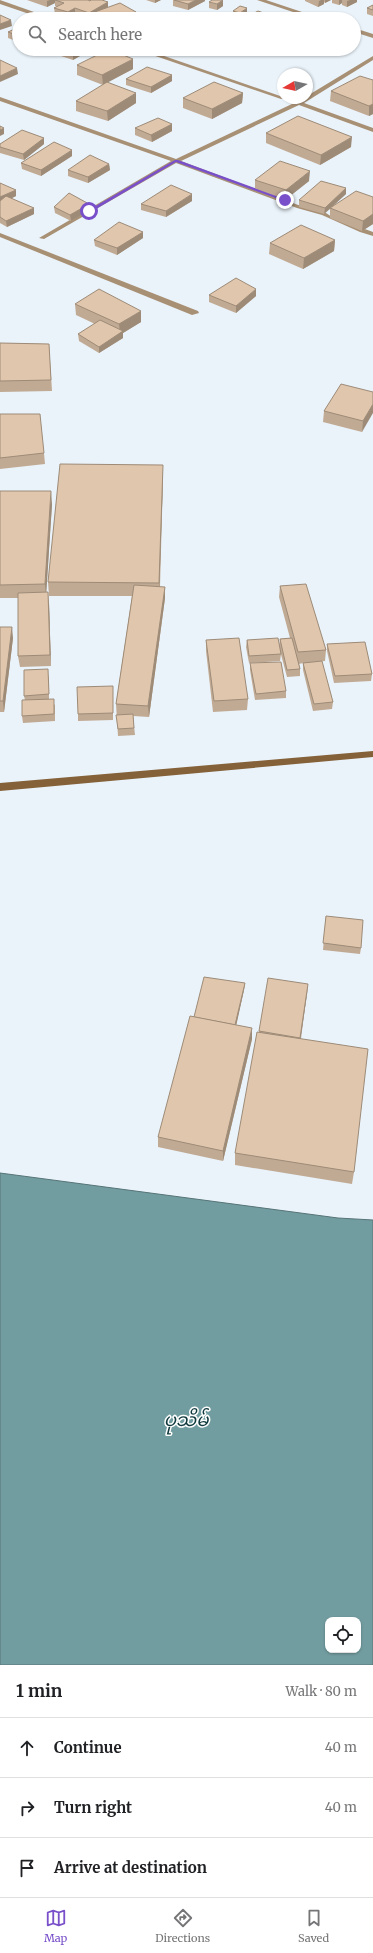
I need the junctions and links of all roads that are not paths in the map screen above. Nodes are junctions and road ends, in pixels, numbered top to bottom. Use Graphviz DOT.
graph roads {
  1 [pos="260,0"];
  2 [pos="0,2"];
  3 [pos="29,12"];
  4 [pos="298,12"];
  5 [pos="361,32"];
  6 [pos="373,36"];
  7 [pos="159,56"];
  8 [pos="373,58"];
  9 [pos="313,94"];
  10 [pos="277,96"];
  11 [pos="0,99"];
  12 [pos="297,104"];
  13 [pos="302,104"];
  14 [pos="373,130"];
  15 [pos="176,161"];
  16 [pos="373,234"];
  17 [pos="0,235"];
  18 [pos="42,238"];
  19 [pos="195,313"];
  20 [pos="373,754"];
  21 [pos="0,788"];
  1 -- 4 [label="street"];
  2 -- 3 [label="street"];
  5 -- 6 [label="street"];
  7 -- 10 [label="street"];
  8 -- 9 [label="street"];
  11 -- 15 [label="street"];
  12 -- 15 [label="street"];
  13 -- 14 [label="street"];
  15 -- 16 [label="street"];
  15 -- 18 [label="street"];
  17 -- 19 [label="street"];
  20 -- 21 [label="street"];
}
